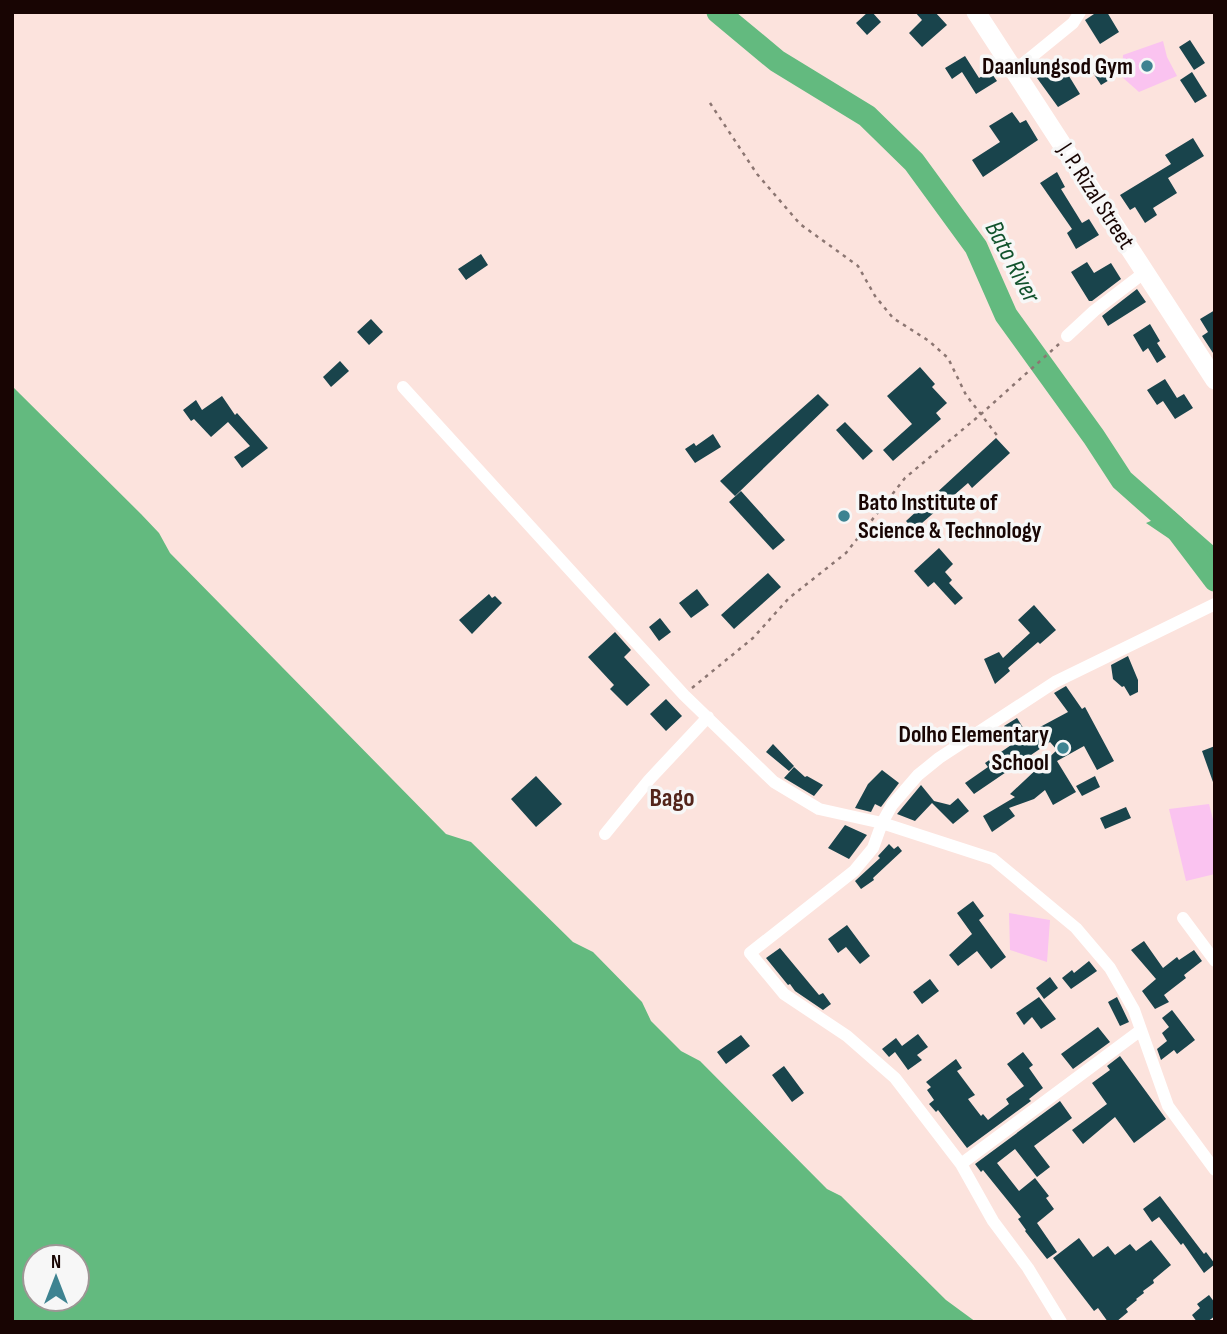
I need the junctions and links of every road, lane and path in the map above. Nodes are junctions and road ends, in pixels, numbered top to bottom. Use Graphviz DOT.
graph roads {
  1 [pos="976,12"];
  2 [pos="1080,12"];
  3 [pos="1014,71"];
  4 [pos="710,103"];
  5 [pos="1145,272"];
  6 [pos="1067,336"];
  7 [pos="1215,380"];
  8 [pos="403,387"];
  9 [pos="980,415"];
  10 [pos="999,438"];
  11 [pos="1211,606"];
  12 [pos="684,695"];
  13 [pos="708,718"];
  14 [pos="882,823"];
  15 [pos="605,834"];
  16 [pos="1183,918"];
  17 [pos="1215,961"];
  18 [pos="1141,1030"];
  19 [pos="961,1164"];
  20 [pos="1215,1170"];
  21 [pos="1061,1322"];
  1 -- 3 [label="main road, J. P. Rizal Street"];
  2 -- 3 [label="street"];
  3 -- 5 [label="main road, J. P. Rizal Street"];
  4 -- 9 [label="path"];
  5 -- 6 [label="street"];
  5 -- 7 [label="main road, J. P. Rizal Street"];
  6 -- 9 [label="path"];
  8 -- 12 [label="street"];
  9 -- 10 [label="path"];
  9 -- 12 [label="path"];
  11 -- 14 [label="street"];
  12 -- 13 [label="street"];
  13 -- 14 [label="street"];
  13 -- 15 [label="street"];
  14 -- 18 [label="street"];
  14 -- 19 [label="street"];
  16 -- 17 [label="street"];
  18 -- 19 [label="street"];
  18 -- 20 [label="street"];
  19 -- 21 [label="street"];
}
